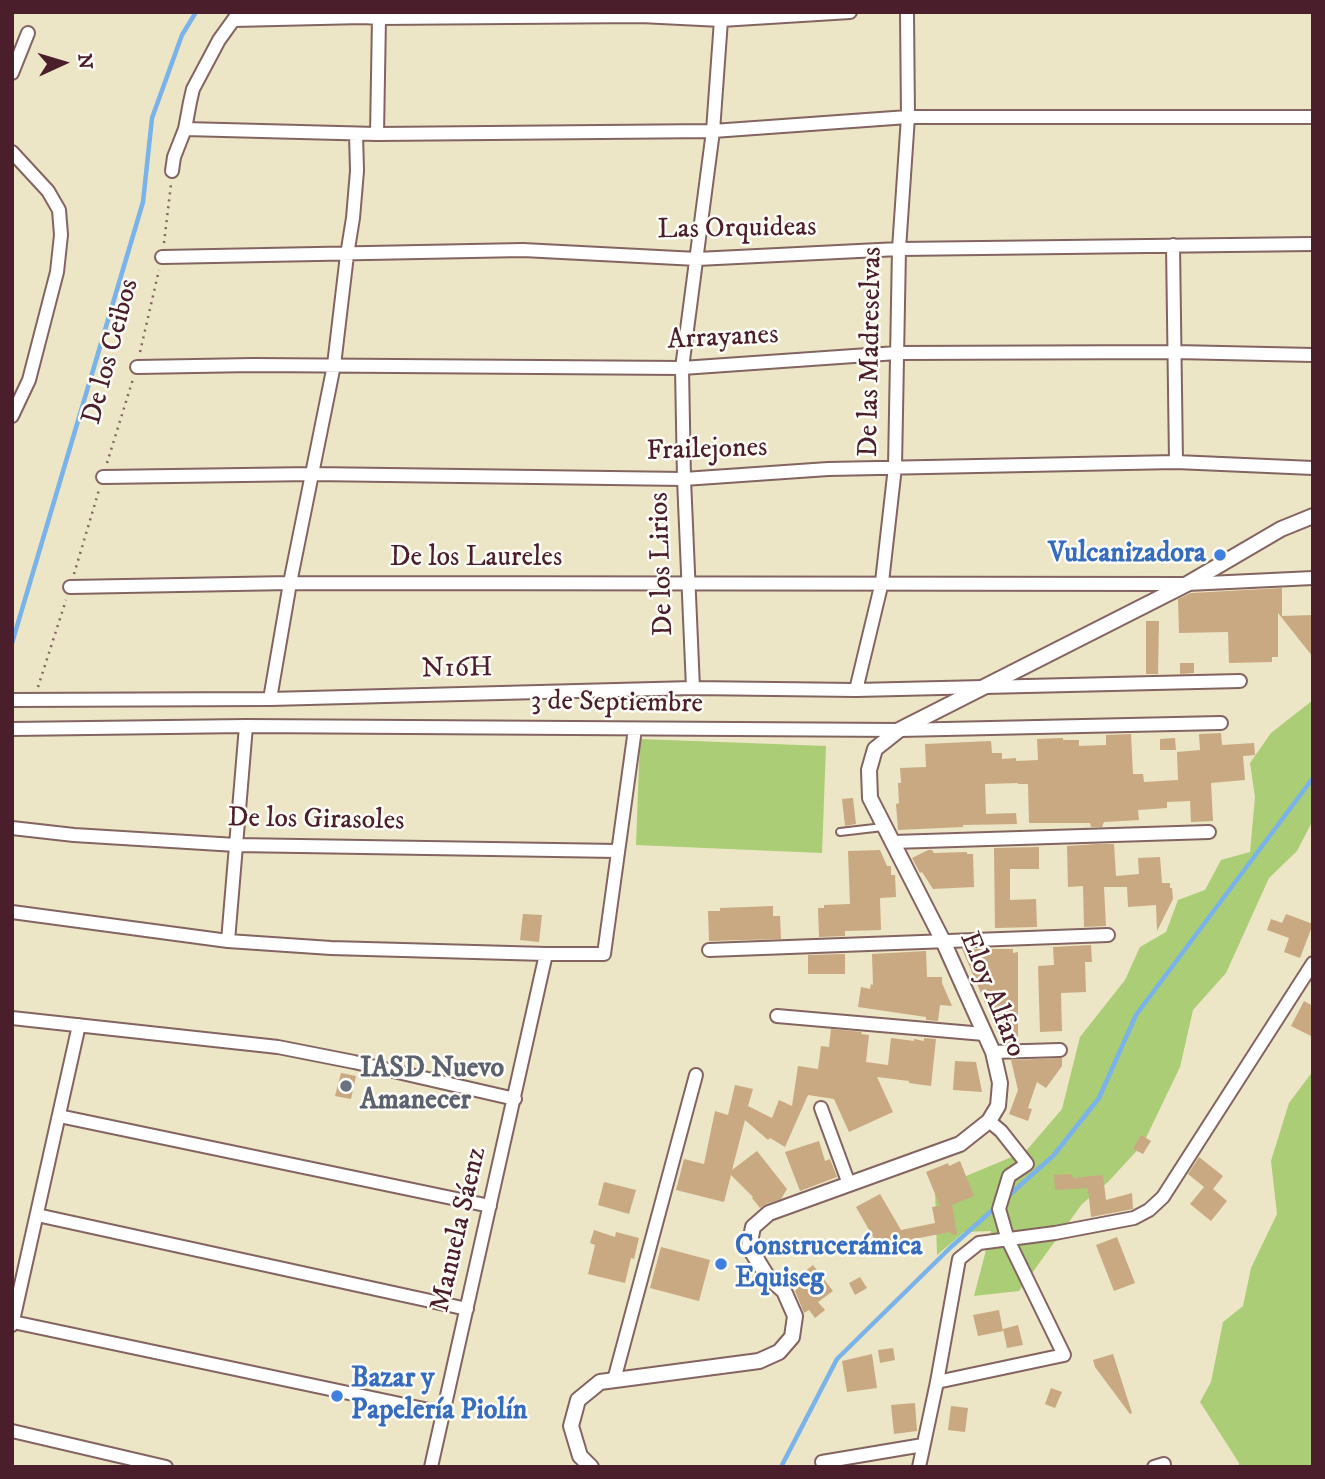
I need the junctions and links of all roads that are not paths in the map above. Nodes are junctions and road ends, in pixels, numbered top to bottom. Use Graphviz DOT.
graph roads {
  1 [pos="850,12"];
  2 [pos="907,12"];
  3 [pos="641,14"];
  4 [pos="236,16"];
  5 [pos="722,16"];
  6 [pos="379,18"];
  7 [pos="28,33"];
  8 [pos="12,73"];
  9 [pos="908,117"];
  10 [pos="1313,117"];
  11 [pos="186,129"];
  12 [pos="713,131"];
  13 [pos="356,134"];
  14 [pos="377,134"];
  15 [pos="12,152"];
  16 [pos="173,171"];
  17 [pos="1313,244"];
  18 [pos="1173,245"];
  19 [pos="899,249"];
  20 [pos="347,255"];
  21 [pos="162,257"];
  22 [pos="697,259"];
  23 [pos="1176,352"];
  24 [pos="897,353"];
  25 [pos="1313,355"];
  26 [pos="334,365"];
  27 [pos="136,367"];
  28 [pos="682,368"];
  29 [pos="12,416"];
  30 [pos="1176,462"];
  31 [pos="895,467"];
  32 [pos="1313,468"];
  33 [pos="313,474"];
  34 [pos="103,477"];
  35 [pos="684,479"];
  36 [pos="1313,516"];
  37 [pos="1313,578"];
  38 [pos="882,582"];
  39 [pos="290,583"];
  40 [pos="688,584"];
  41 [pos="1187,584"];
  42 [pos="70,587"];
  43 [pos="1240,681"];
  44 [pos="986,686"];
  45 [pos="692,688"];
  46 [pos="856,690"];
  47 [pos="270,699"];
  48 [pos="12,700"];
  49 [pos="1221,723"];
  50 [pos="246,726"];
  51 [pos="635,729"];
  52 [pos="899,730"];
  53 [pos="13,733"];
  54 [pos="885,827"];
  55 [pos="12,828"];
  56 [pos="840,832"];
  57 [pos="1209,832"];
  58 [pos="893,842"];
  59 [pos="236,845"];
  60 [pos="618,851"];
  61 [pos="12,912"];
  62 [pos="1108,935"];
  63 [pos="228,941"];
  64 [pos="943,941"];
  65 [pos="709,950"];
  66 [pos="546,954"];
  67 [pos="1313,963"];
  68 [pos="777,1016"];
  69 [pos="12,1018"];
  70 [pos="79,1025"];
  71 [pos="984,1034"];
  72 [pos="1060,1050"];
  73 [pos="993,1052"];
  74 [pos="696,1074"];
  75 [pos="514,1099"];
  76 [pos="821,1108"];
  77 [pos="59,1116"];
  78 [pos="989,1121"];
  79 [pos="849,1184"];
  80 [pos="490,1206"];
  81 [pos="37,1215"];
  82 [pos="1008,1240"];
  83 [pos="467,1309"];
  84 [pos="13,1324"];
  85 [pos="614,1380"];
  86 [pos="937,1382"];
  87 [pos="443,1413"];
  88 [pos="12,1431"];
  89 [pos="923,1445"];
  90 [pos="822,1462"];
  91 [pos="166,1467"];
  92 [pos="431,1467"];
  93 [pos="591,1467"];
  94 [pos="919,1467"];
  1 -- 5 [label="street"];
  2 -- 9 [label="street, De las Madreselvas"];
  3 -- 5 [label="street"];
  3 -- 6 [label="street"];
  4 -- 6 [label="street"];
  4 -- 11 [label="street"];
  5 -- 12 [label="street, De los Lirios"];
  6 -- 14 [label="street"];
  7 -- 8 [label="street"];
  9 -- 10 [label="street"];
  9 -- 12 [label="street"];
  9 -- 19 [label="street, De las Madreselvas"];
  11 -- 13 [label="street"];
  11 -- 16 [label="street"];
  12 -- 14 [label="street"];
  12 -- 22 [label="street, De los Lirios"];
  13 -- 14 [label="street"];
  13 -- 20 [label="street"];
  15 -- 29 [label="street"];
  17 -- 18 [label="street, Las Orquideas"];
  18 -- 19 [label="street, Las Orquideas"];
  18 -- 23 [label="street"];
  19 -- 22 [label="street, Las Orquideas"];
  19 -- 24 [label="street, De las Madreselvas"];
  20 -- 21 [label="street, Las Orquideas"];
  20 -- 22 [label="street, Las Orquideas"];
  20 -- 26 [label="street"];
  22 -- 28 [label="street, De los Lirios"];
  23 -- 24 [label="street, Arrayanes"];
  23 -- 25 [label="street, Arrayanes"];
  23 -- 30 [label="street"];
  24 -- 28 [label="street, Arrayanes"];
  24 -- 31 [label="street, De las Madreselvas"];
  26 -- 27 [label="street, Arrayanes"];
  26 -- 28 [label="street, Arrayanes"];
  26 -- 33 [label="street"];
  28 -- 35 [label="street, De los Lirios"];
  30 -- 31 [label="street, Frailejones"];
  30 -- 32 [label="street, Frailejones"];
  31 -- 35 [label="street, Frailejones"];
  31 -- 38 [label="street, De las Madreselvas"];
  33 -- 34 [label="street, Frailejones"];
  33 -- 35 [label="street, Frailejones"];
  33 -- 39 [label="street"];
  35 -- 40 [label="street, De los Lirios"];
  36 -- 41 [label="street, Eloy Alfaro"];
  37 -- 41 [label="street, De los Laureles"];
  38 -- 40 [label="street, De los Laureles"];
  38 -- 41 [label="street, De los Laureles"];
  38 -- 46 [label="street, De las Madreselvas"];
  39 -- 40 [label="street, De los Laureles"];
  39 -- 42 [label="street, De los Laureles"];
  39 -- 47 [label="street"];
  40 -- 45 [label="street, De los Lirios"];
  41 -- 44 [label="street, Eloy Alfaro"];
  43 -- 44 [label="street, N16H"];
  44 -- 46 [label="street, N16H"];
  44 -- 52 [label="street, Eloy Alfaro"];
  45 -- 46 [label="street, N16H"];
  45 -- 47 [label="street, N16H"];
  47 -- 48 [label="street, N16H"];
  49 -- 52 [label="street, 3 de Septiembre"];
  50 -- 51 [label="street, 3 de Septiembre"];
  50 -- 53 [label="street, 3 de Septiembre"];
  50 -- 59 [label="street"];
  51 -- 52 [label="street, 3 de Septiembre"];
  51 -- 60 [label="street"];
  52 -- 54 [label="street, Eloy Alfaro"];
  54 -- 56 [label="lane"];
  54 -- 58 [label="street, Eloy Alfaro"];
  55 -- 59 [label="street, De los Girasoles"];
  57 -- 58 [label="street"];
  58 -- 64 [label="street, Eloy Alfaro"];
  59 -- 60 [label="street, De los Girasoles"];
  59 -- 63 [label="street"];
  60 -- 66 [label="street"];
  61 -- 63 [label="street"];
  62 -- 64 [label="street"];
  63 -- 66 [label="street"];
  64 -- 65 [label="street"];
  64 -- 71 [label="street, Eloy Alfaro"];
  66 -- 75 [label="street, Manuela Sáenz"];
  67 -- 82 [label="street"];
  68 -- 71 [label="street"];
  69 -- 70 [label="street"];
  70 -- 75 [label="street"];
  70 -- 77 [label="street"];
  71 -- 73 [label="street, Eloy Alfaro"];
  72 -- 73 [label="street"];
  73 -- 78 [label="street, Eloy Alfaro"];
  74 -- 85 [label="street"];
  75 -- 80 [label="street, Manuela Sáenz"];
  76 -- 79 [label="street"];
  77 -- 80 [label="street"];
  77 -- 81 [label="street"];
  78 -- 79 [label="street"];
  78 -- 82 [label="street"];
  79 -- 85 [label="street"];
  80 -- 83 [label="street, Manuela Sáenz"];
  81 -- 83 [label="street"];
  81 -- 84 [label="street"];
  82 -- 86 [label="street"];
  82 -- 86 [label="street"];
  83 -- 87 [label="street, Manuela Sáenz"];
  84 -- 87 [label="street"];
  85 -- 93 [label="street"];
  86 -- 89 [label="street"];
  87 -- 92 [label="street, Manuela Sáenz"];
  88 -- 91 [label="street"];
  89 -- 90 [label="street"];
  89 -- 94 [label="street"];
}
